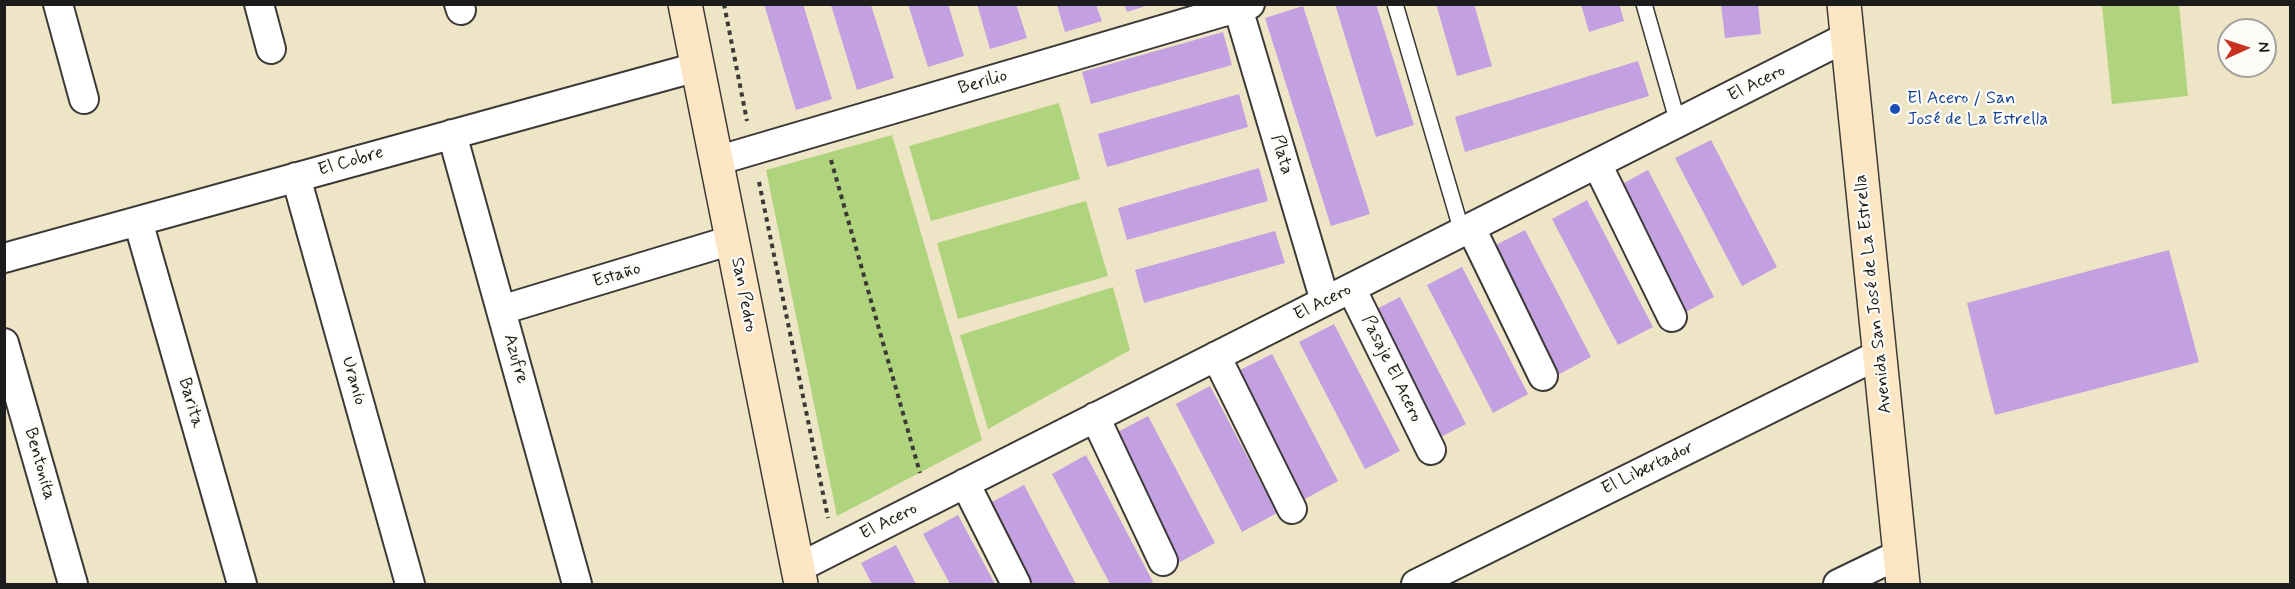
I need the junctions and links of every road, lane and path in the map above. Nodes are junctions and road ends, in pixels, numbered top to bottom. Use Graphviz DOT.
graph roads {
  1 [pos="58,4"];
  2 [pos="259,4"];
  3 [pos="685,4"];
  4 [pos="724,4"];
  5 [pos="1395,4"];
  6 [pos="1644,4"];
  7 [pos="1844,4"];
  8 [pos="1244,6"];
  9 [pos="1847,37"];
  10 [pos="271,49"];
  11 [pos="697,67"];
  12 [pos="84,99"];
  13 [pos="1678,123"];
  14 [pos="822,130"];
  15 [pos="452,134"];
  16 [pos="753,151"];
  17 [pos="716,161"];
  18 [pos="1597,164"];
  19 [pos="296,177"];
  20 [pos="138,221"];
  21 [pos="1467,230"];
  22 [pos="732,240"];
  23 [pos="4,258"];
  24 [pos="1351,288"];
  25 [pos="1325,301"];
  26 [pos="501,310"];
  27 [pos="1672,317"];
  28 [pos="4,343"];
  29 [pos="1880,354"];
  30 [pos="1216,356"];
  31 [pos="1543,376"];
  32 [pos="1095,417"];
  33 [pos="1431,450"];
  34 [pos="964,483"];
  35 [pos="929,501"];
  36 [pos="1292,509"];
  37 [pos="834,549"];
  38 [pos="1163,561"];
  39 [pos="1901,569"];
  40 [pos="799,576"];
  41 [pos="73,585"];
  42 [pos="242,585"];
  43 [pos="410,585"];
  44 [pos="577,585"];
  45 [pos="1016,585"];
  46 [pos="1416,585"];
  47 [pos="1838,585"];
  1 -- 12 [label="street"];
  2 -- 10 [label="street"];
  3 -- 11 [label="street, San Pedro"];
  4 -- 16 [label="path"];
  5 -- 21 [label="lane"];
  6 -- 13 [label="lane"];
  7 -- 9 [label="street, Avenida San José de La Estrella"];
  8 -- 14 [label="street, Berilio"];
  8 -- 25 [label="street, Plata"];
  9 -- 13 [label="street, El Acero"];
  9 -- 29 [label="street, Avenida San José de La Estrella"];
  11 -- 15 [label="street, El Cobre"];
  11 -- 17 [label="street, San Pedro"];
  13 -- 18 [label="street, El Acero"];
  14 -- 16 [label="street, Berilio"];
  14 -- 35 [label="path"];
  15 -- 19 [label="street, El Cobre"];
  15 -- 26 [label="street, Azufre"];
  16 -- 17 [label="street, Berilio"];
  16 -- 37 [label="path"];
  17 -- 22 [label="street, San Pedro"];
  18 -- 21 [label="street, El Acero"];
  18 -- 27 [label="street"];
  19 -- 20 [label="street, El Cobre"];
  19 -- 43 [label="street, Uranio"];
  20 -- 23 [label="street, El Cobre"];
  20 -- 42 [label="street, Barita"];
  21 -- 24 [label="street, El Acero"];
  21 -- 31 [label="street"];
  22 -- 26 [label="street, Estaño"];
  22 -- 40 [label="street, San Pedro"];
  24 -- 25 [label="street, El Acero"];
  24 -- 33 [label="street, Pasaje El Acero"];
  25 -- 30 [label="street, El Acero"];
  26 -- 44 [label="street, Azufre"];
  28 -- 41 [label="street, Bentonita"];
  29 -- 39 [label="street, Avenida San José de La Estrella"];
  29 -- 46 [label="street, El Libertador"];
  30 -- 32 [label="street, El Acero"];
  30 -- 36 [label="street"];
  32 -- 34 [label="street, El Acero"];
  32 -- 38 [label="street"];
  34 -- 35 [label="street, El Acero"];
  34 -- 45 [label="street"];
  35 -- 37 [label="street, El Acero"];
  37 -- 40 [label="street, El Acero"];
  39 -- 47 [label="street"];
}
